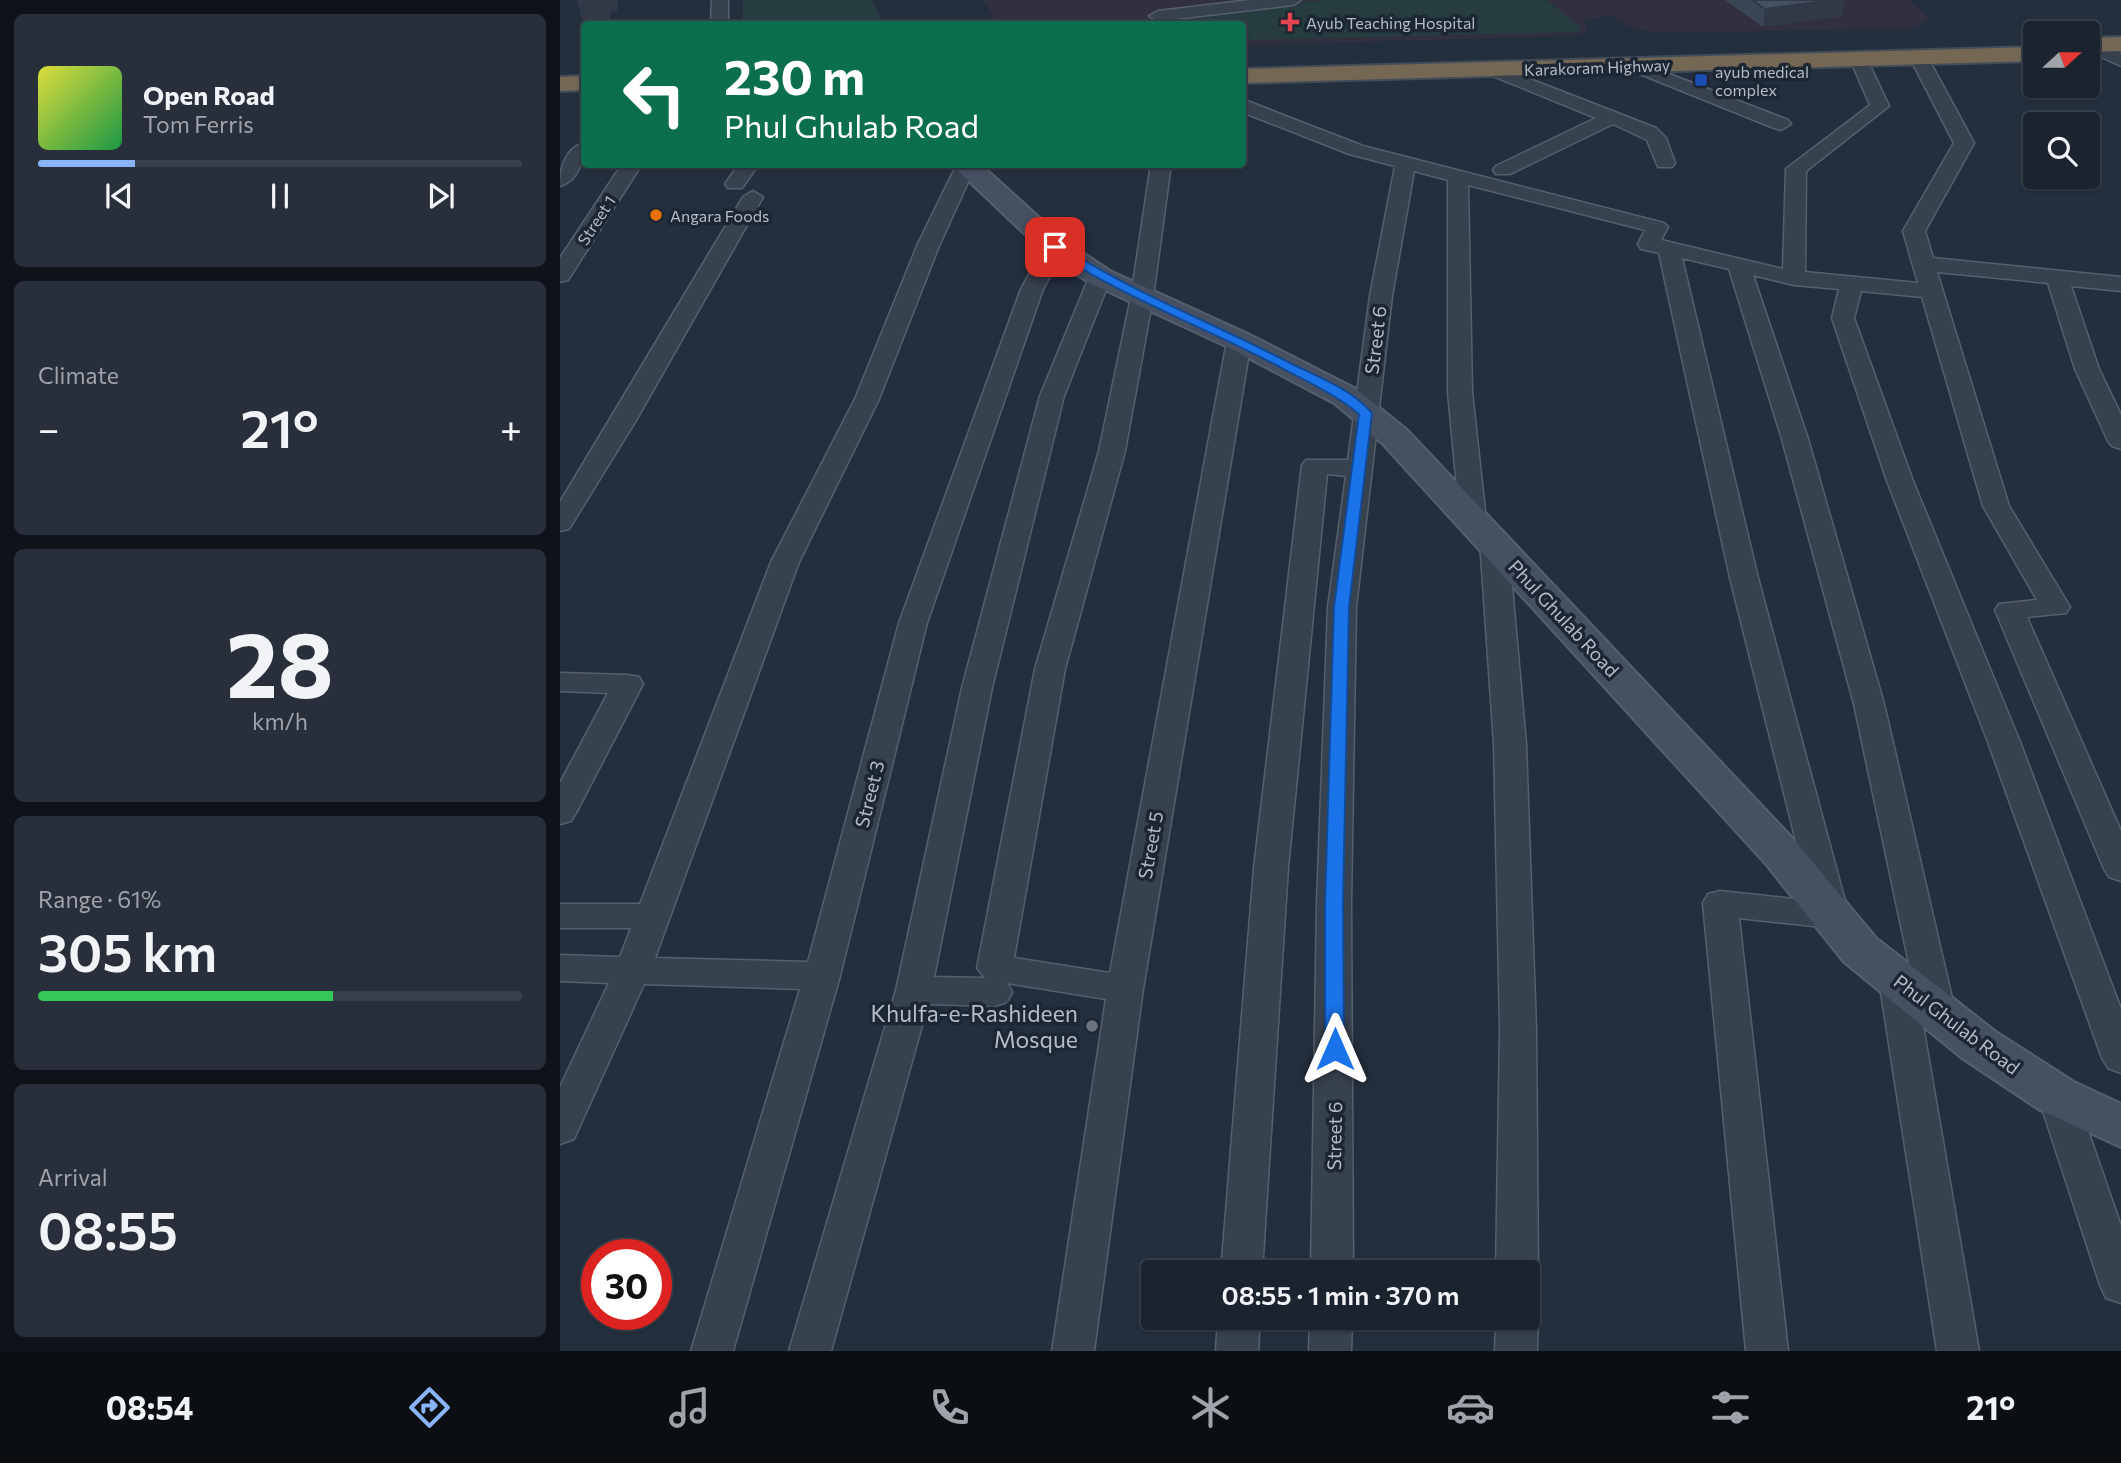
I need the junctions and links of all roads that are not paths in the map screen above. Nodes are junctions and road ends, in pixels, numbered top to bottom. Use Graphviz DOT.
graph roads {
  1 [pos="720,0"];
  2 [pos="1293,0"];
  3 [pos="1158,16"];
  4 [pos="720,21"];
  5 [pos="2023,47"];
  6 [pos="2023,54"];
  7 [pos="1919,58"];
  8 [pos="1859,60"];
  9 [pos="1636,66"];
  10 [pos="1246,68"];
  11 [pos="1494,70"];
  12 [pos="1246,76"];
  13 [pos="581,83"];
  14 [pos="560,84"];
  15 [pos="581,91"];
  16 [pos="560,92"];
  17 [pos="1246,106"];
  18 [pos="1613,117"];
  19 [pos="1781,124"];
  20 [pos="581,153"];
  21 [pos="1665,163"];
  22 [pos="1405,164"];
  23 [pos="629,168"];
  24 [pos="748,168"];
  25 [pos="964,168"];
  26 [pos="967,168"];
  27 [pos="1160,168"];
  28 [pos="1503,170"];
  29 [pos="1458,178"];
  30 [pos="560,180"];
  31 [pos="1055,247"];
  32 [pos="1669,249"];
  33 [pos="1923,264"];
  34 [pos="1739,266"];
  35 [pos="560,275"];
  36 [pos="1100,277"];
  37 [pos="2057,277"];
  38 [pos="1794,278"];
  39 [pos="1852,284"];
  40 [pos="2121,284"];
  41 [pos="1931,291"];
  42 [pos="1142,296"];
  43 [pos="1239,341"];
  44 [pos="1365,413"];
  45 [pos="2121,441"];
  46 [pos="1358,469"];
  47 [pos="560,523"];
  48 [pos="1483,531"];
  49 [pos="560,682"];
  50 [pos="560,813"];
  51 [pos="2121,869"];
  52 [pos="560,916"];
  53 [pos="653,916"];
  54 [pos="1832,916"];
  55 [pos="560,968"];
  56 [pos="633,969"];
  57 [pos="822,976"];
  58 [pos="1897,980"];
  59 [pos="1125,989"];
  60 [pos="914,990"];
  61 [pos="994,992"];
  62 [pos="1937,1011"];
  63 [pos="2121,1058"];
  64 [pos="2057,1096"];
  65 [pos="2121,1127"];
  66 [pos="560,1128"];
  67 [pos="1242,1260"];
  68 [pos="1332,1260"];
  69 [pos="1517,1260"];
  70 [pos="2121,1285"];
  71 [pos="1238,1330"];
  72 [pos="1331,1330"];
  73 [pos="1517,1330"];
  74 [pos="712,1351"];
  75 [pos="810,1351"];
  76 [pos="1073,1351"];
  77 [pos="1237,1351"];
  78 [pos="1330,1351"];
  79 [pos="1516,1351"];
  80 [pos="1767,1351"];
  81 [pos="1958,1351"];
  1 -- 4 [label="street"];
  2 -- 3 [label="street"];
  5 -- 10 [label="highway, Karakoram Highway"];
  6 -- 7 [label="highway, Karakoram Highway"];
  7 -- 8 [label="highway, Karakoram Highway"];
  7 -- 33 [label="street"];
  8 -- 9 [label="highway, Karakoram Highway"];
  8 -- 38 [label="street"];
  9 -- 11 [label="highway, Karakoram Highway"];
  9 -- 19 [label="street"];
  11 -- 12 [label="highway, Karakoram Highway"];
  11 -- 18 [label="street"];
  13 -- 14 [label="highway"];
  15 -- 16 [label="highway"];
  17 -- 22 [label="street"];
  18 -- 21 [label="street"];
  18 -- 28 [label="street"];
  20 -- 30 [label="street"];
  22 -- 29 [label="street"];
  22 -- 44 [label="street, Street 6"];
  23 -- 35 [label="street, Street 1"];
  24 -- 47 [label="street"];
  25 -- 53 [label="street"];
  26 -- 31 [label="street, Phul Ghulab Road"];
  27 -- 42 [label="street"];
  29 -- 32 [label="street"];
  29 -- 48 [label="street"];
  31 -- 36 [label="street, Phul Ghulab Road"];
  31 -- 57 [label="street, Street 3"];
  32 -- 34 [label="street"];
  32 -- 54 [label="street"];
  33 -- 37 [label="street"];
  33 -- 41 [label="street"];
  34 -- 38 [label="street"];
  34 -- 62 [label="street"];
  36 -- 42 [label="street, Phul Ghulab Road"];
  36 -- 60 [label="street"];
  37 -- 40 [label="street"];
  37 -- 45 [label="street"];
  38 -- 39 [label="street"];
  39 -- 41 [label="street"];
  39 -- 63 [label="street"];
  41 -- 51 [label="street"];
  42 -- 43 [label="street, Phul Ghulab Road"];
  42 -- 59 [label="street"];
  43 -- 44 [label="street, Phul Ghulab Road"];
  43 -- 59 [label="street, Street 5"];
  44 -- 46 [label="street, Street 6"];
  44 -- 48 [label="street, Phul Ghulab Road"];
  46 -- 67 [label="street"];
  46 -- 68 [label="street, Street 6"];
  48 -- 54 [label="street, Phul Ghulab Road"];
  48 -- 69 [label="street"];
  49 -- 50 [label="street"];
  52 -- 53 [label="street"];
  53 -- 56 [label="street"];
  54 -- 58 [label="street, Phul Ghulab Road"];
  54 -- 80 [label="street"];
  55 -- 56 [label="street"];
  56 -- 57 [label="street"];
  56 -- 66 [label="street"];
  57 -- 74 [label="street, Street 3"];
  58 -- 62 [label="street, Phul Ghulab Road"];
  58 -- 81 [label="street"];
  59 -- 76 [label="street, Street 5"];
  60 -- 61 [label="street"];
  60 -- 75 [label="street"];
  62 -- 64 [label="street, Phul Ghulab Road"];
  64 -- 65 [label="street, Phul Ghulab Road"];
  64 -- 70 [label="street"];
  71 -- 77 [label="street"];
  72 -- 78 [label="street"];
  73 -- 79 [label="street"];
}
